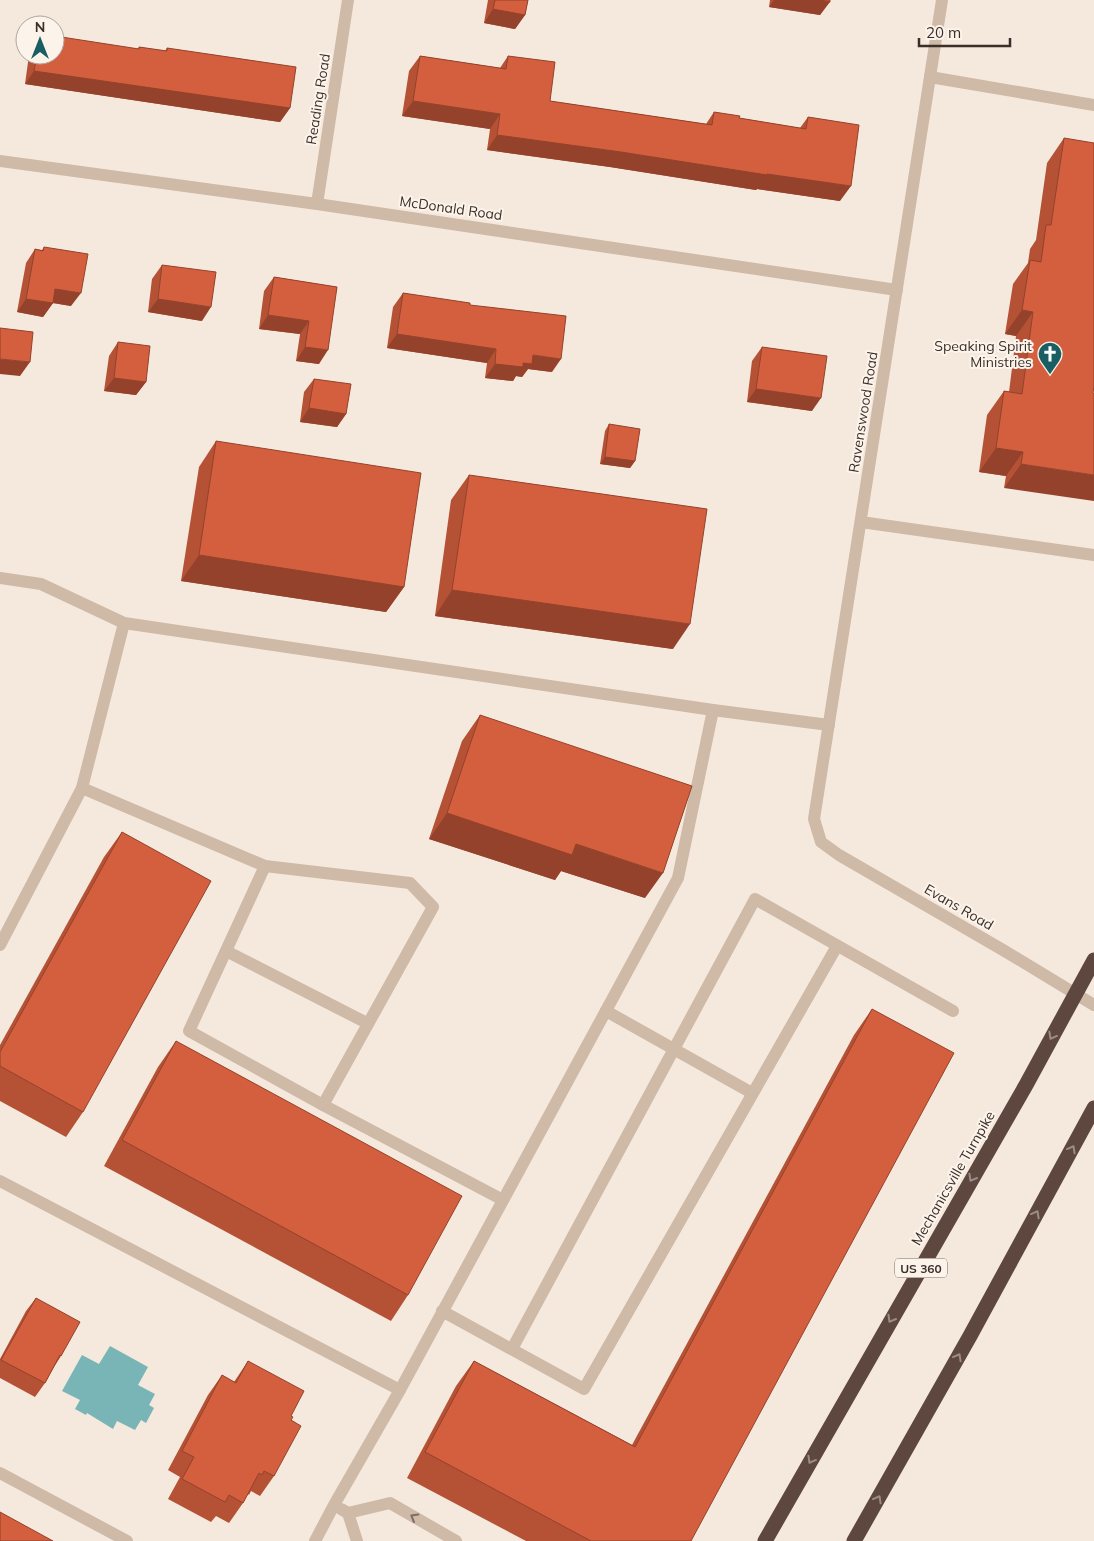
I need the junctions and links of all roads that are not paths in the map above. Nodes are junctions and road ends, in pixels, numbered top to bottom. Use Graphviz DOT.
graph roads {
  1 [pos="348,0"];
  2 [pos="942,0"];
  3 [pos="930,77"];
  4 [pos="1094,106"];
  5 [pos="0,162"];
  6 [pos="317,204"];
  7 [pos="897,290"];
  8 [pos="861,522"];
  9 [pos="1094,555"];
  10 [pos="0,578"];
  11 [pos="124,623"];
  12 [pos="713,710"];
  13 [pos="829,725"];
  14 [pos="82,788"];
  15 [pos="817,828"];
  16 [pos="265,866"];
  17 [pos="0,945"];
  18 [pos="837,946"];
  19 [pos="226,951"];
  20 [pos="1094,960"];
  21 [pos="1075,994"];
  22 [pos="1094,1005"];
  23 [pos="606,1011"];
  24 [pos="953,1011"];
  25 [pos="367,1024"];
  26 [pos="675,1050"];
  27 [pos="752,1093"];
  28 [pos="323,1106"];
  29 [pos="1094,1108"];
  30 [pos="0,1181"];
  31 [pos="503,1200"];
  32 [pos="442,1312"];
  33 [pos="512,1350"];
  34 [pos="400,1390"];
  35 [pos="0,1473"];
  36 [pos="334,1505"];
  37 [pos="348,1514"];
  38 [pos="127,1541"];
  39 [pos="315,1541"];
  40 [pos="357,1541"];
  41 [pos="456,1541"];
  42 [pos="765,1541"];
  43 [pos="854,1541"];
  1 -- 6 [label="street, Reading Road"];
  2 -- 3 [label="street, Ravenswood Road"];
  3 -- 4 [label="street"];
  3 -- 7 [label="street, Ravenswood Road"];
  5 -- 6 [label="street, McDonald Road"];
  6 -- 7 [label="street, McDonald Road"];
  7 -- 8 [label="street, Ravenswood Road"];
  8 -- 9 [label="street"];
  8 -- 13 [label="street, Ravenswood Road"];
  10 -- 11 [label="street"];
  11 -- 12 [label="street"];
  11 -- 14 [label="street"];
  12 -- 13 [label="street"];
  12 -- 23 [label="street"];
  13 -- 15 [label="street, Ravenswood Road"];
  14 -- 16 [label="street"];
  14 -- 17 [label="street"];
  15 -- 21 [label="street, Evans Road"];
  16 -- 19 [label="street"];
  16 -- 25 [label="street"];
  18 -- 24 [label="street"];
  18 -- 26 [label="street"];
  18 -- 27 [label="street"];
  19 -- 25 [label="street"];
  19 -- 28 [label="street"];
  20 -- 21 [label="highway, Mechanicsville Turnpike / US 360"];
  21 -- 22 [label="street, Evans Road"];
  21 -- 42 [label="highway, Mechanicsville Turnpike / US 360, one-way"];
  23 -- 26 [label="street"];
  23 -- 31 [label="street"];
  25 -- 28 [label="street"];
  26 -- 27 [label="street"];
  26 -- 33 [label="street"];
  27 -- 33 [label="street"];
  28 -- 31 [label="street"];
  43 -- 29 [label="highway, one-way"];
  30 -- 34 [label="street"];
  31 -- 32 [label="street"];
  32 -- 33 [label="street"];
  32 -- 34 [label="street"];
  34 -- 36 [label="street"];
  35 -- 38 [label="street"];
  36 -- 37 [label="street"];
  36 -- 39 [label="street"];
  37 -- 40 [label="street"];
  41 -- 37 [label="street, one-way"];
}
